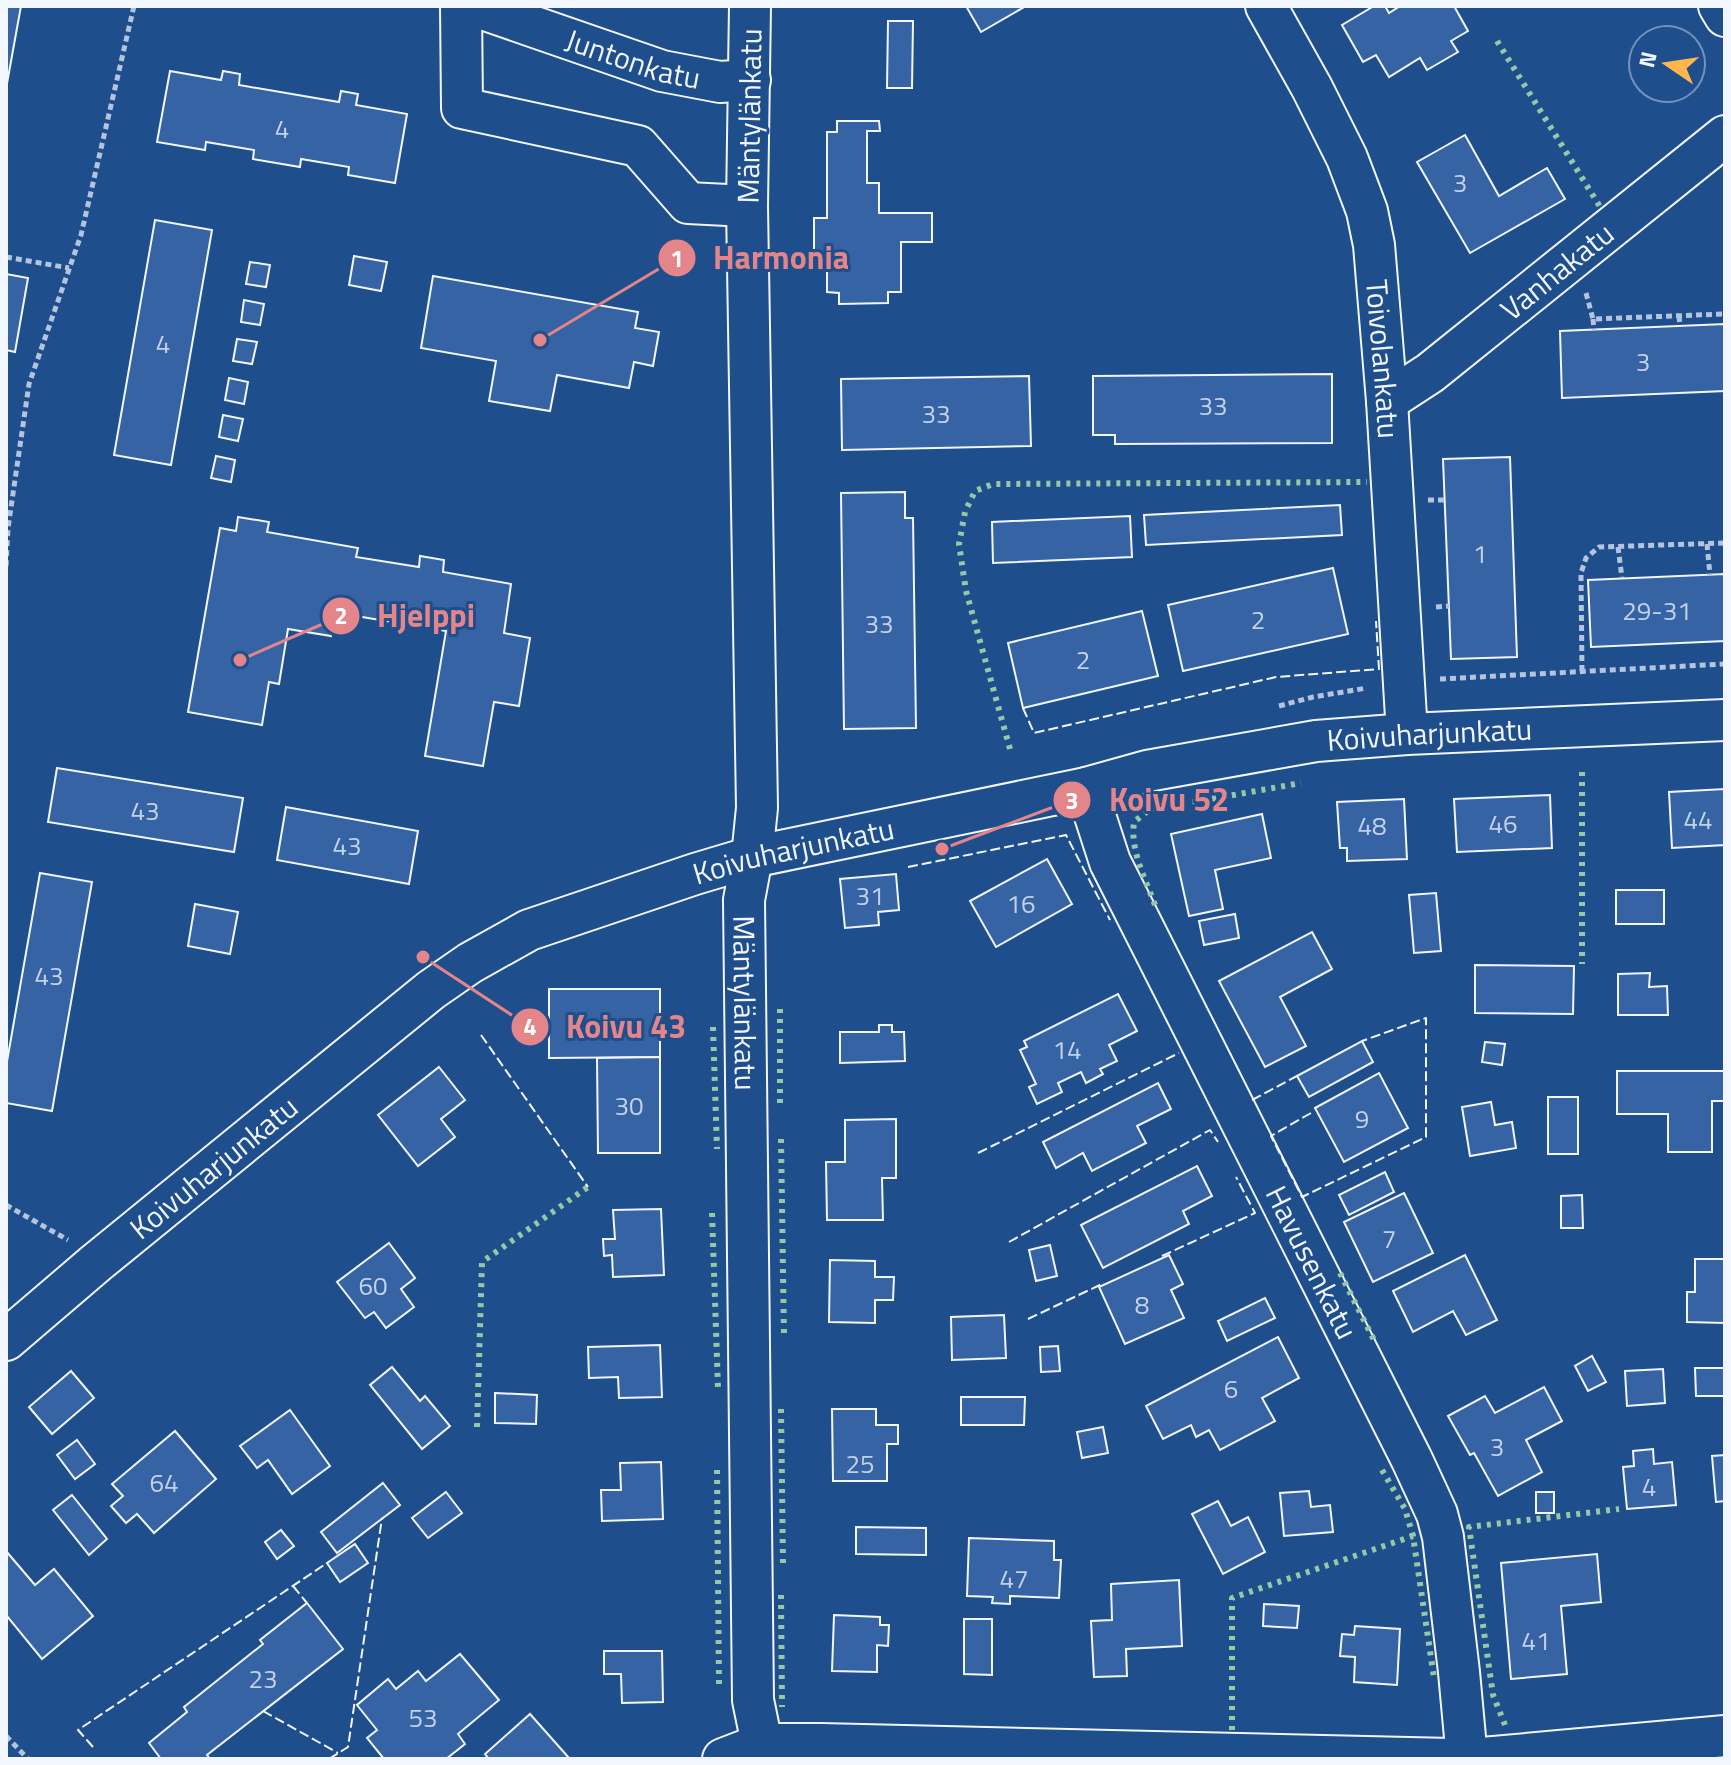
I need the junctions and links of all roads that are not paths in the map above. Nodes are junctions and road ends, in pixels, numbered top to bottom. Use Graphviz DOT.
graph roads {
  1 [pos="461,6"];
  2 [pos="474,6"];
  3 [pos="750,6"];
  4 [pos="1266,6"];
  5 [pos="1719,6"];
  6 [pos="1725,16"];
  7 [pos="750,80"];
  8 [pos="1725,136"];
  9 [pos="747,206"];
  10 [pos="1387,401"];
  11 [pos="1725,720"];
  12 [pos="1407,734"];
  13 [pos="1086,788"];
  14 [pos="752,857"];
  15 [pos="6,1340"];
  16 [pos="1725,1736"];
  17 [pos="765,1752"];
  18 [pos="723,1759"];
  19 [pos="1452,1759"];
  20 [pos="1469,1759"];
  1 -- 9 [label="street"];
  2 -- 7 [label="street, Juntonkatu"];
  3 -- 7 [label="street, Mäntylänkatu"];
  4 -- 10 [label="street, Toivolankatu"];
  5 -- 6 [label="street"];
  7 -- 9 [label="street, Mäntylänkatu"];
  8 -- 10 [label="street, Vanhakatu"];
  9 -- 14 [label="street, Mäntylänkatu"];
  10 -- 12 [label="street, Toivolankatu"];
  11 -- 12 [label="street, Koivuharjunkatu"];
  12 -- 13 [label="street, Koivuharjunkatu"];
  13 -- 14 [label="street, Koivuharjunkatu"];
  13 -- 20 [label="street, Havusenkatu"];
  14 -- 15 [label="street, Koivuharjunkatu"];
  14 -- 17 [label="street, Mäntylänkatu"];
  16 -- 20 [label="street"];
  17 -- 18 [label="street"];
  17 -- 19 [label="street"];
}
